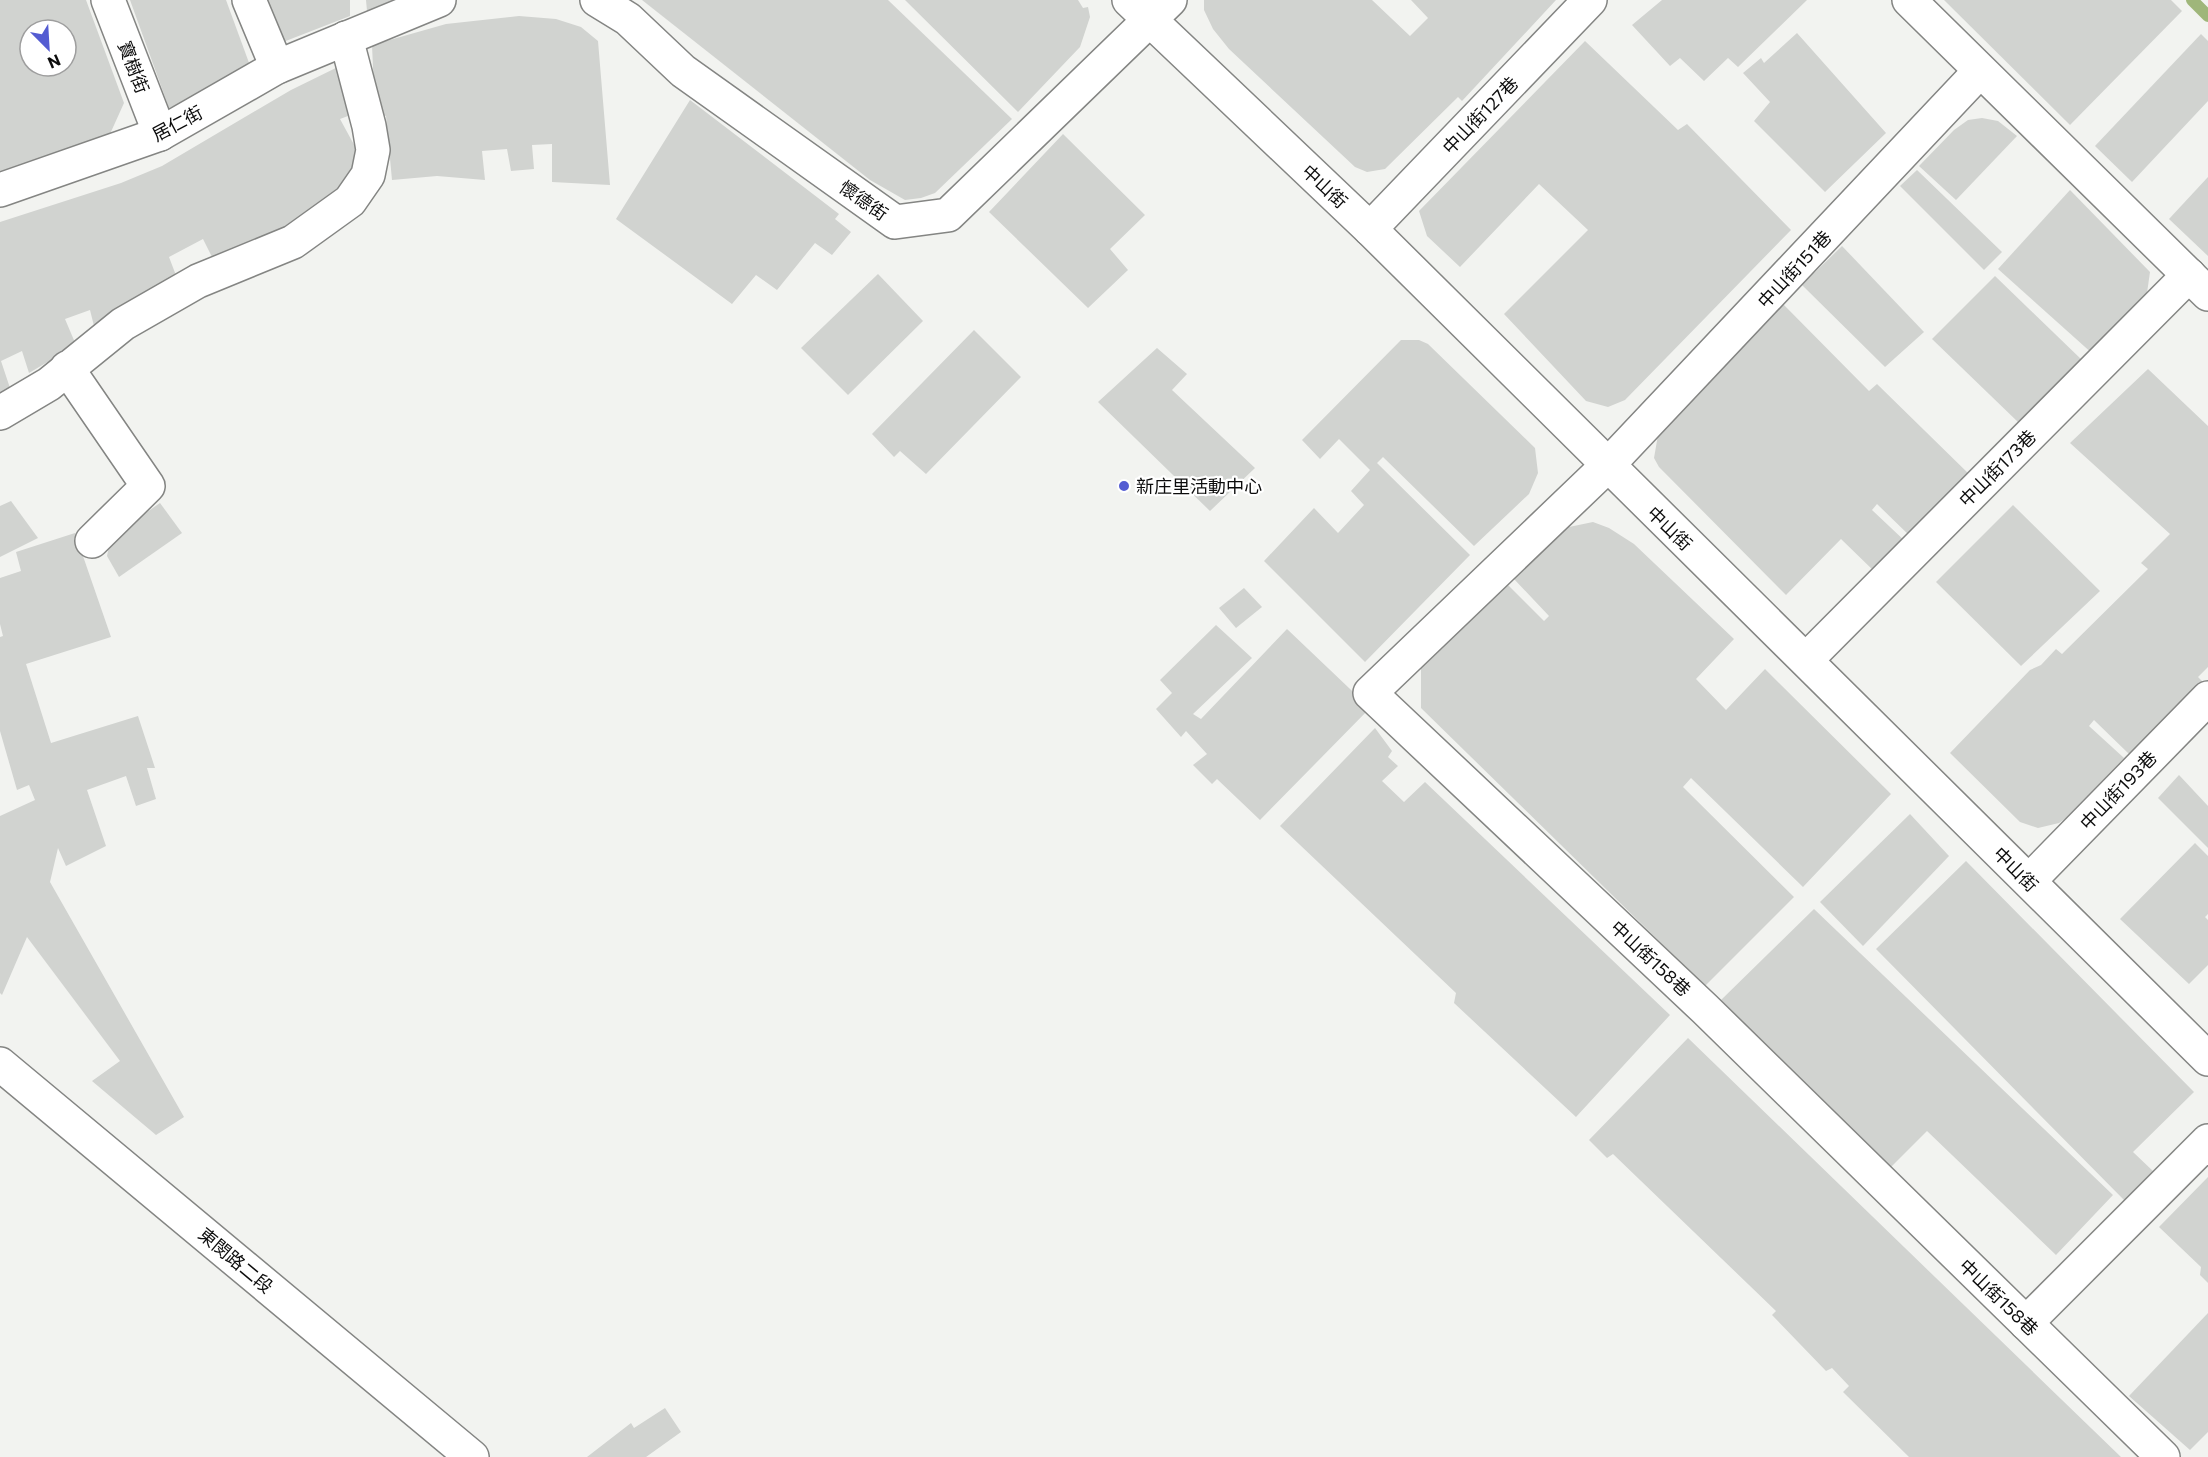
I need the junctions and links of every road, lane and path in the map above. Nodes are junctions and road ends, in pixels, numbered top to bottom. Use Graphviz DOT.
graph roads {
  1 [pos="108,0"];
  2 [pos="249,0"];
  3 [pos="439,0"];
  4 [pos="597,0"];
  5 [pos="1590,0"];
  6 [pos="1909,0"];
  7 [pos="1150,7"];
  8 [pos="346,38"];
  9 [pos="277,66"];
  10 [pos="1980,71"];
  11 [pos="160,134"];
  12 [pos="0,190"];
  13 [pos="1370,229"];
  14 [pos="2198,284"];
  15 [pos="67,368"];
  16 [pos="0,412"];
  17 [pos="1607,466"];
  18 [pos="92,541"];
  19 [pos="1806,660"];
  20 [pos="2208,698"];
  21 [pos="2029,881"];
  22 [pos="2208,1059"];
  23 [pos="0,1064"];
  24 [pos="2208,1141"];
  25 [pos="2026,1323"];
  26 [pos="472,1457"];
  27 [pos="2163,1457"];
  1 -- 11 [label="street, 寶樹街"];
  2 -- 9 [label="street"];
  3 -- 8 [label="street"];
  4 -- 7 [label="street, 懷德街"];
  5 -- 13 [label="street, 中山街127巷"];
  6 -- 10 [label="street"];
  7 -- 13 [label="street, 中山街"];
  8 -- 9 [label="street, 居仁街"];
  8 -- 15 [label="street"];
  9 -- 11 [label="street, 居仁街"];
  10 -- 14 [label="street"];
  10 -- 17 [label="street, 中山街151巷"];
  11 -- 12 [label="street, 居仁街"];
  13 -- 17 [label="street, 中山街"];
  14 -- 19 [label="street, 中山街173巷"];
  15 -- 16 [label="street"];
  15 -- 18 [label="street"];
  17 -- 19 [label="street, 中山街"];
  17 -- 25 [label="street, 中山街158巷"];
  19 -- 21 [label="street, 中山街"];
  20 -- 21 [label="street, 中山街193巷"];
  21 -- 22 [label="street, 中山街"];
  23 -- 26 [label="street, 東閔路二段"];
  24 -- 25 [label="street"];
  25 -- 27 [label="street, 中山街158巷"];
}
